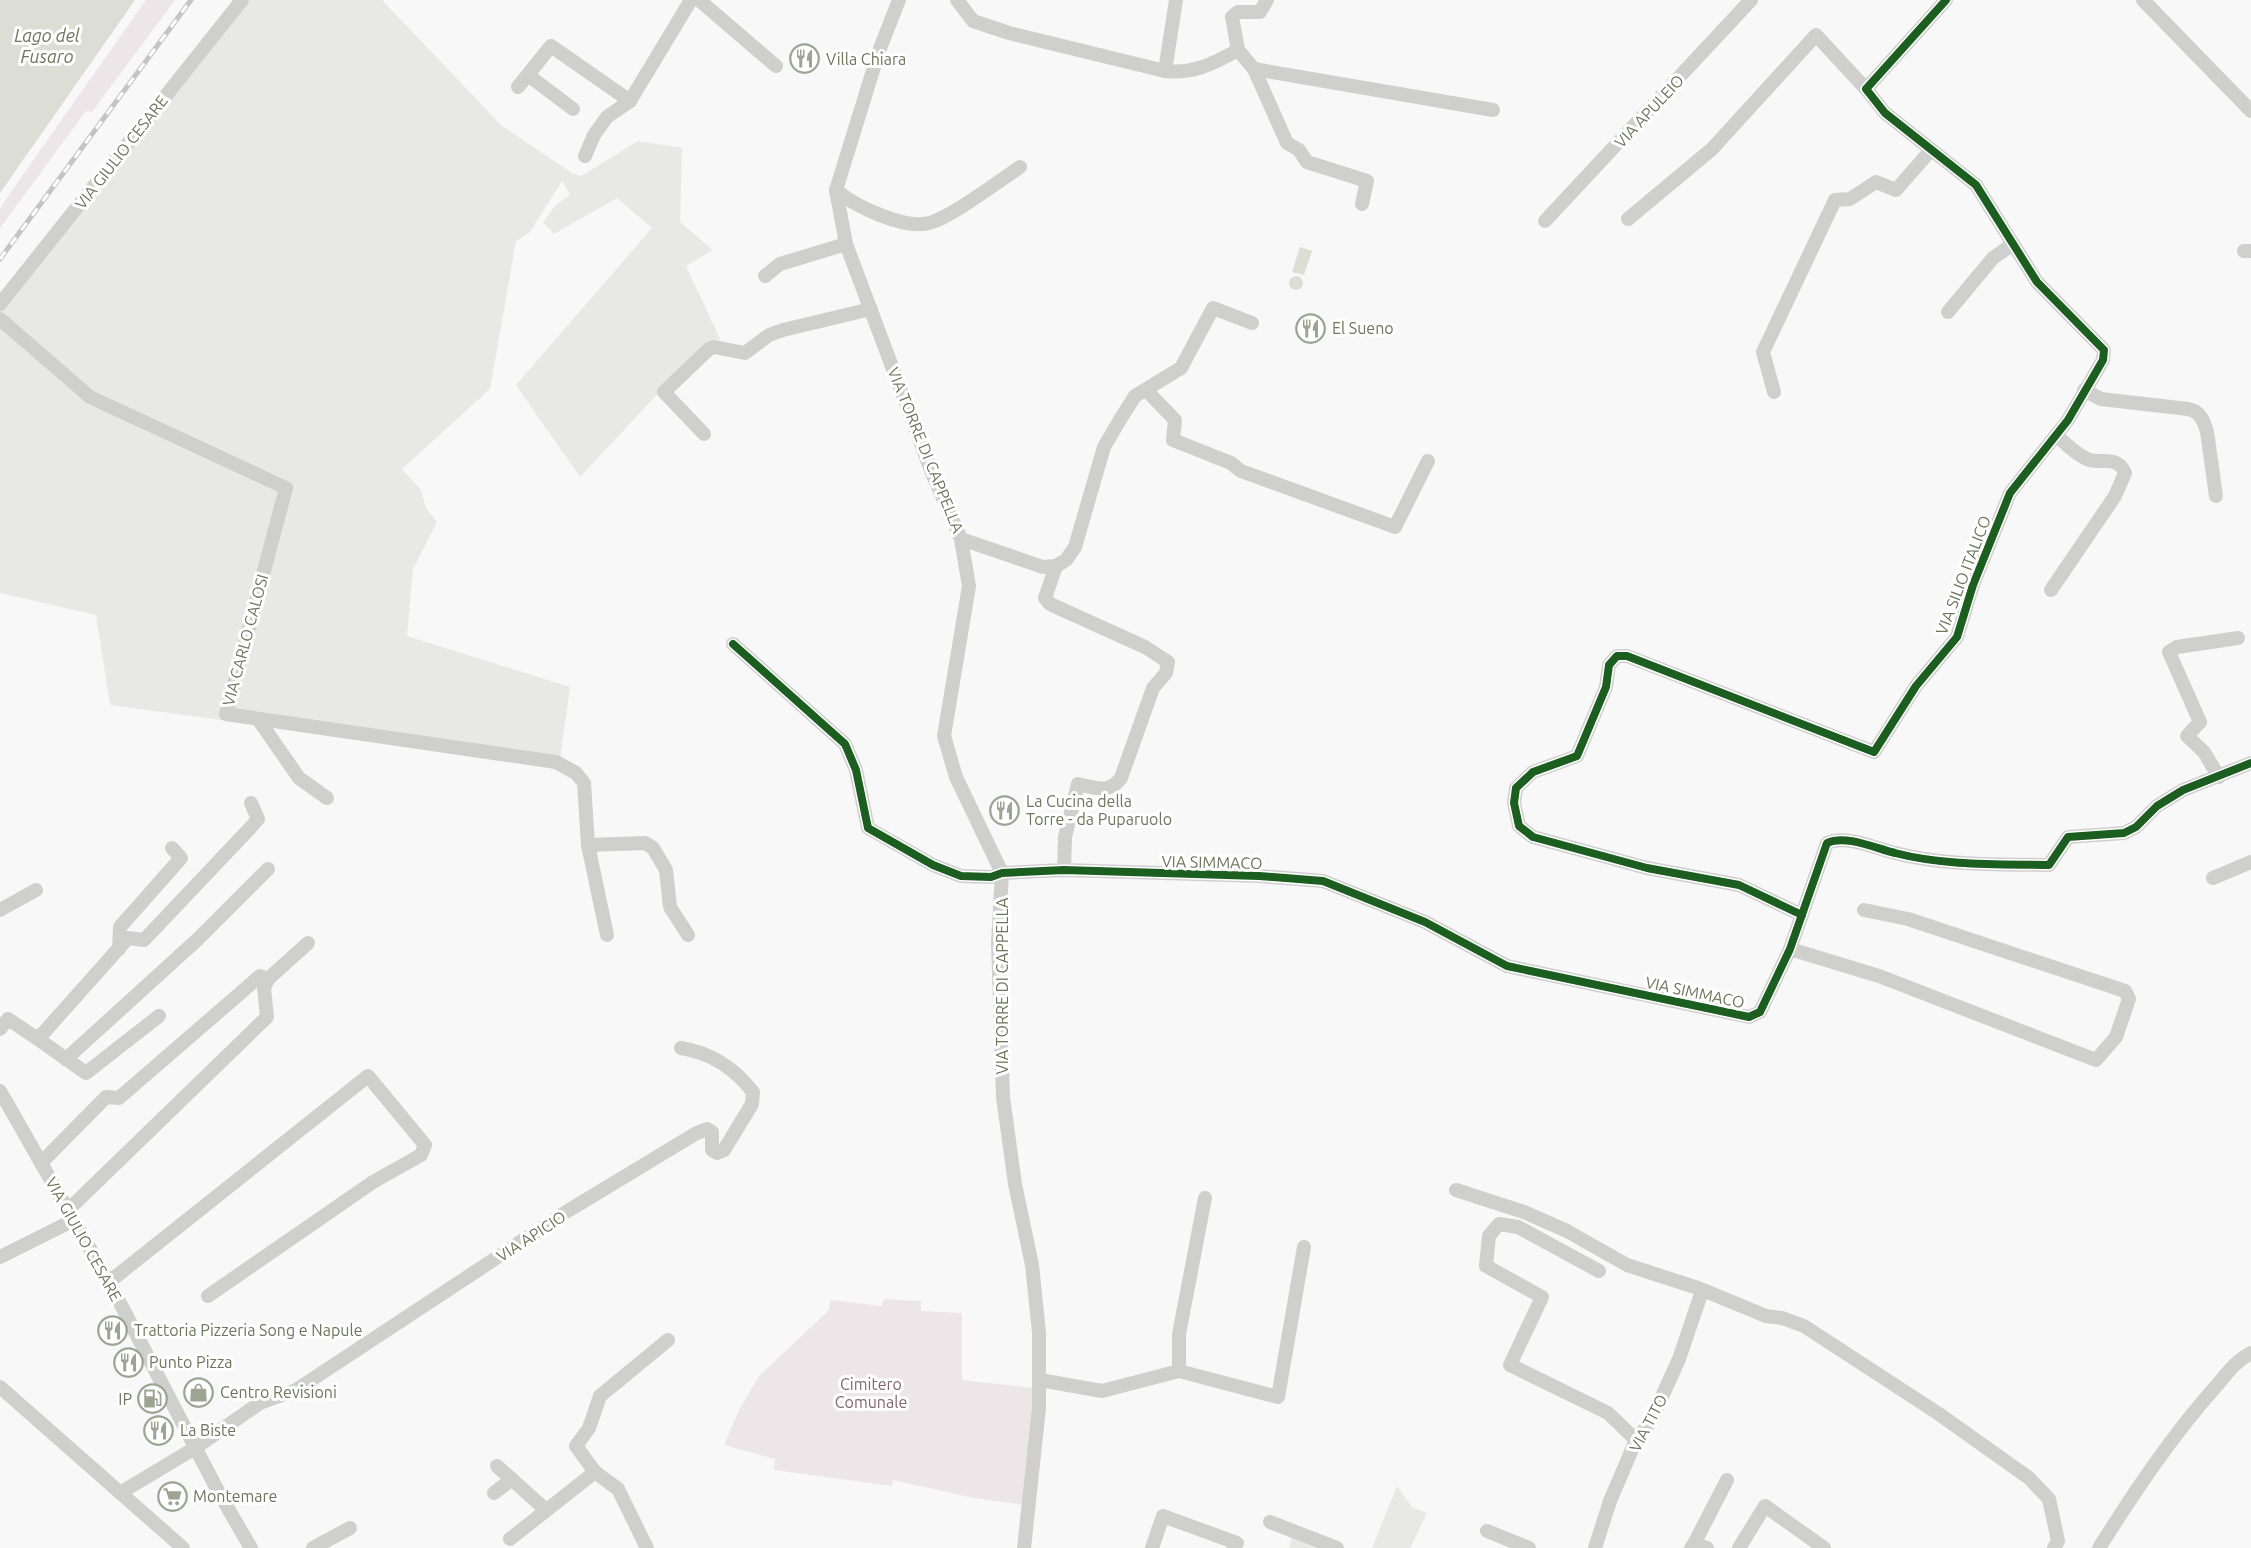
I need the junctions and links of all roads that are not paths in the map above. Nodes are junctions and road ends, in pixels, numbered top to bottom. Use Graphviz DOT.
graph roads {
  1 [pos="242,0"];
  2 [pos="692,0"];
  3 [pos="699,0"];
  4 [pos="899,0"];
  5 [pos="957,0"];
  6 [pos="1176,0"];
  7 [pos="1267,0"];
  8 [pos="1751,0"];
  9 [pos="1946,0"];
  10 [pos="2143,0"];
  11 [pos="1238,50"];
  12 [pos="776,66"];
  13 [pos="1254,69"];
  14 [pos="1164,71"];
  15 [pos="528,75"];
  16 [pos="518,87"];
  17 [pos="1866,89"];
  18 [pos="630,101"];
  19 [pos="573,109"];
  20 [pos="1493,110"];
  21 [pos="2251,111"];
  22 [pos="1931,150"];
  23 [pos="585,156"];
  24 [pos="1020,167"];
  25 [pos="836,190"];
  26 [pos="1362,204"];
  27 [pos="1628,219"];
  28 [pos="1545,221"];
  29 [pos="846,244"];
  30 [pos="2013,244"];
  31 [pos="765,276"];
  32 [pos="0,304"];
  33 [pos="871,309"];
  34 [pos="1948,312"];
  35 [pos="0,319"];
  36 [pos="1252,323"];
  37 [pos="1146,390"];
  38 [pos="2084,390"];
  39 [pos="1774,392"];
  40 [pos="705,434"];
  41 [pos="2056,435"];
  42 [pos="1428,461"];
  43 [pos="2216,496"];
  44 [pos="961,539"];
  45 [pos="1056,566"];
  46 [pos="2051,590"];
  47 [pos="2238,638"];
  48 [pos="733,644"];
  49 [pos="258,719"];
  50 [pos="2251,763"];
  51 [pos="2219,777"];
  52 [pos="327,798"];
  53 [pos="251,803"];
  54 [pos="588,845"];
  55 [pos="172,848"];
  56 [pos="2251,862"];
  57 [pos="268,869"];
  58 [pos="1064,870"];
  59 [pos="1002,873"];
  60 [pos="2213,878"];
  61 [pos="36,890"];
  62 [pos="0,910"];
  63 [pos="1864,910"];
  64 [pos="1802,915"];
  65 [pos="607,935"];
  66 [pos="688,935"];
  67 [pos="308,943"];
  68 [pos="119,948"];
  69 [pos="1790,949"];
  70 [pos="268,979"];
  71 [pos="159,1016"];
  72 [pos="0,1029"];
  73 [pos="38,1039"];
  74 [pos="681,1048"];
  75 [pos="66,1059"];
  76 [pos="1,1096"];
  77 [pos="41,1163"];
  78 [pos="1456,1190"];
  79 [pos="1205,1198"];
  80 [pos="71,1215"];
  81 [pos="1304,1247"];
  82 [pos="0,1257"];
  83 [pos="1599,1271"];
  84 [pos="109,1282"];
  85 [pos="208,1296"];
  86 [pos="1700,1297"];
  87 [pos="668,1340"];
  88 [pos="2251,1353"];
  89 [pos="1179,1371"];
  90 [pos="1040,1380"];
  91 [pos="0,1387"];
  92 [pos="1636,1440"];
  93 [pos="195,1448"];
  94 [pos="497,1466"];
  95 [pos="595,1472"];
  96 [pos="512,1479"];
  97 [pos="1727,1480"];
  98 [pos="120,1493"];
  99 [pos="494,1493"];
  100 [pos="546,1510"];
  101 [pos="1270,1522"];
  102 [pos="350,1528"];
  103 [pos="1487,1532"];
  104 [pos="510,1539"];
  105 [pos="1697,1546"];
  106 [pos="183,1548"];
  107 [pos="251,1548"];
  108 [pos="313,1548"];
  109 [pos="647,1548"];
  110 [pos="1024,1548"];
  111 [pos="1152,1548"];
  112 [pos="1233,1548"];
  113 [pos="1337,1548"];
  114 [pos="1529,1548"];
  115 [pos="1595,1548"];
  116 [pos="1739,1548"];
  117 [pos="1824,1548"];
  118 [pos="2054,1548"];
  119 [pos="2099,1548"];
  1 -- 32 [label="street, VIA GIULIO CESARE"];
  2 -- 18 [label="street"];
  3 -- 12 [label="street"];
  4 -- 25 [label="street, VIA TORRE DI CAPPELLA"];
  5 -- 14 [label="street"];
  6 -- 14 [label="street"];
  7 -- 11 [label="street"];
  8 -- 28 [label="street, VIA APULEIO"];
  9 -- 17 [label="street"];
  10 -- 21 [label="street"];
  11 -- 13 [label="street"];
  11 -- 14 [label="street"];
  13 -- 20 [label="street"];
  13 -- 26 [label="street"];
  15 -- 16 [label="street"];
  15 -- 18 [label="street"];
  15 -- 19 [label="street"];
  17 -- 22 [label="street, VIA SILIO ITALICO"];
  17 -- 27 [label="street, VIA SILIO ITALICO"];
  18 -- 23 [label="street"];
  22 -- 30 [label="street, VIA SILIO ITALICO"];
  22 -- 39 [label="street"];
  24 -- 25 [label="street"];
  25 -- 29 [label="street, VIA TORRE DI CAPPELLA"];
  29 -- 31 [label="street"];
  29 -- 33 [label="street, VIA TORRE DI CAPPELLA"];
  30 -- 34 [label="street"];
  30 -- 38 [label="street, VIA SILIO ITALICO"];
  33 -- 40 [label="street"];
  33 -- 44 [label="street, VIA TORRE DI CAPPELLA"];
  35 -- 49 [label="street, VIA CARLO CALOSI"];
  36 -- 37 [label="street"];
  37 -- 42 [label="street"];
  37 -- 45 [label="street"];
  38 -- 41 [label="street, VIA SILIO ITALICO"];
  38 -- 43 [label="street"];
  41 -- 46 [label="street"];
  41 -- 64 [label="street, VIA SILIO ITALICO"];
  44 -- 45 [label="street"];
  44 -- 59 [label="street, VIA TORRE DI CAPPELLA"];
  45 -- 58 [label="street"];
  47 -- 51 [label="street"];
  48 -- 59 [label="street, VIA SIMMACO"];
  49 -- 52 [label="street"];
  49 -- 54 [label="street, VIA CARLO CALOSI"];
  50 -- 51 [label="street, VIA SIMMACO"];
  51 -- 64 [label="street, VIA SIMMACO"];
  53 -- 68 [label="street"];
  54 -- 65 [label="street, VIA CARLO CALOSI"];
  54 -- 66 [label="street"];
  55 -- 68 [label="street"];
  56 -- 60 [label="street"];
  57 -- 75 [label="street"];
  58 -- 59 [label="street, VIA SIMMACO"];
  58 -- 69 [label="street, VIA SIMMACO"];
  59 -- 90 [label="street, VIA TORRE DI CAPPELLA"];
  61 -- 62 [label="street"];
  63 -- 69 [label="street"];
  64 -- 69 [label="street, VIA SIMMACO"];
  67 -- 70 [label="street"];
  68 -- 73 [label="street"];
  70 -- 77 [label="street"];
  70 -- 80 [label="street"];
  71 -- 75 [label="street"];
  72 -- 73 [label="street"];
  73 -- 75 [label="street"];
  74 -- 93 [label="street, VIA APICIO"];
  76 -- 77 [label="street, VIA GIULIO CESARE"];
  77 -- 80 [label="street, VIA GIULIO CESARE"];
  78 -- 118 [label="street"];
  79 -- 89 [label="street"];
  80 -- 82 [label="street"];
  80 -- 84 [label="street, VIA GIULIO CESARE"];
  81 -- 89 [label="street"];
  83 -- 92 [label="street"];
  84 -- 85 [label="street"];
  84 -- 93 [label="street, VIA GIULIO CESARE"];
  86 -- 92 [label="street, VIA TITO"];
  87 -- 95 [label="street"];
  88 -- 119 [label="street"];
  89 -- 90 [label="street"];
  90 -- 110 [label="street, VIA TORRE DI CAPPELLA"];
  91 -- 98 [label="street"];
  92 -- 115 [label="street, VIA TITO"];
  93 -- 98 [label="street"];
  93 -- 107 [label="street, VIA GIULIO CESARE"];
  94 -- 96 [label="street"];
  95 -- 100 [label="street"];
  95 -- 109 [label="street"];
  96 -- 99 [label="street"];
  96 -- 100 [label="street"];
  97 -- 105 [label="street"];
  98 -- 106 [label="street"];
  100 -- 104 [label="street"];
  101 -- 113 [label="street"];
  102 -- 108 [label="street"];
  103 -- 114 [label="street"];
  111 -- 112 [label="street"];
  116 -- 117 [label="street"];
}
